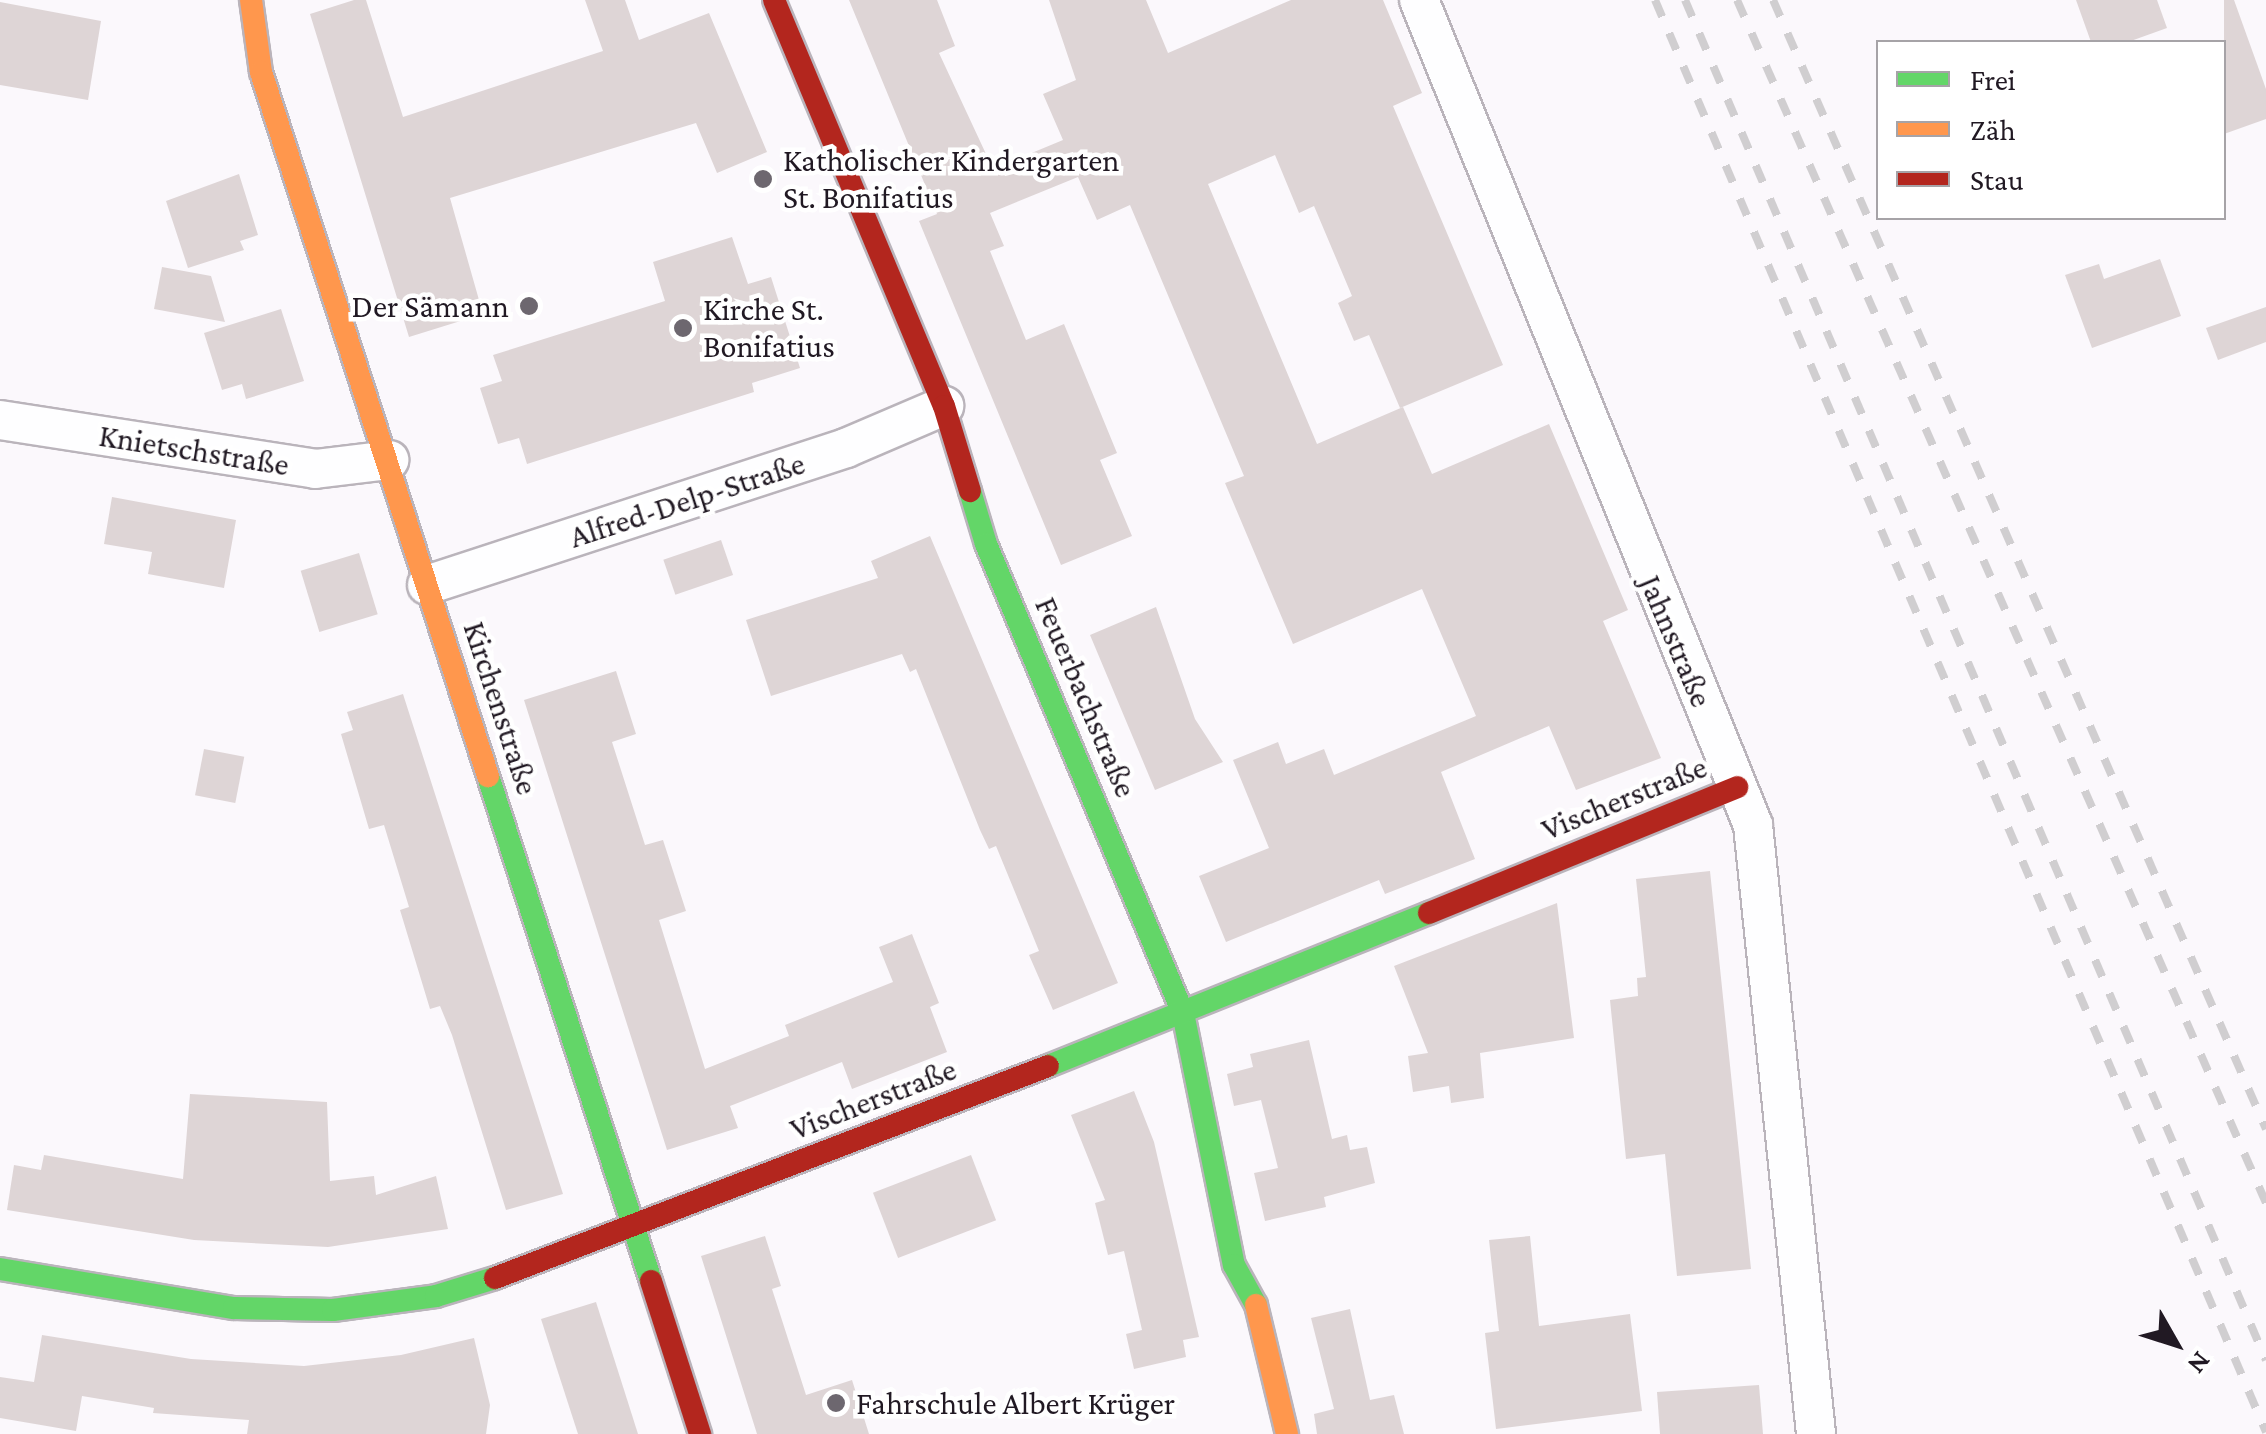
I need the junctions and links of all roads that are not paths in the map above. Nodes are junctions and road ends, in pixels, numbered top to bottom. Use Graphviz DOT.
graph roads {
  1 [pos="251,0"];
  2 [pos="774,0"];
  3 [pos="1419,0"];
  4 [pos="944,406"];
  5 [pos="0,420"];
  6 [pos="390,460"];
  7 [pos="427,584"];
  8 [pos="1737,787"];
  9 [pos="1182,1013"];
  10 [pos="633,1227"];
  11 [pos="0,1269"];
  12 [pos="700,1434"];
  13 [pos="1287,1434"];
  14 [pos="1816,1434"];
  1 -- 6 [label="street, Kirchenstraße"];
  2 -- 4 [label="street, Feuerbachstraße"];
  3 -- 8 [label="street, Jahnstraße"];
  4 -- 7 [label="street, Alfred-Delp-Straße"];
  4 -- 9 [label="street, Feuerbachstraße"];
  5 -- 6 [label="street, Knietschstraße"];
  6 -- 7 [label="street, Kirchenstraße"];
  7 -- 10 [label="street, Kirchenstraße"];
  8 -- 9 [label="street, Vischerstraße"];
  8 -- 14 [label="street, Jahnstraße"];
  9 -- 10 [label="street, Vischerstraße"];
  9 -- 13 [label="street, Feuerbachstraße"];
  10 -- 11 [label="street, Vischerstraße"];
  10 -- 12 [label="street, Kirchenstraße"];
}
